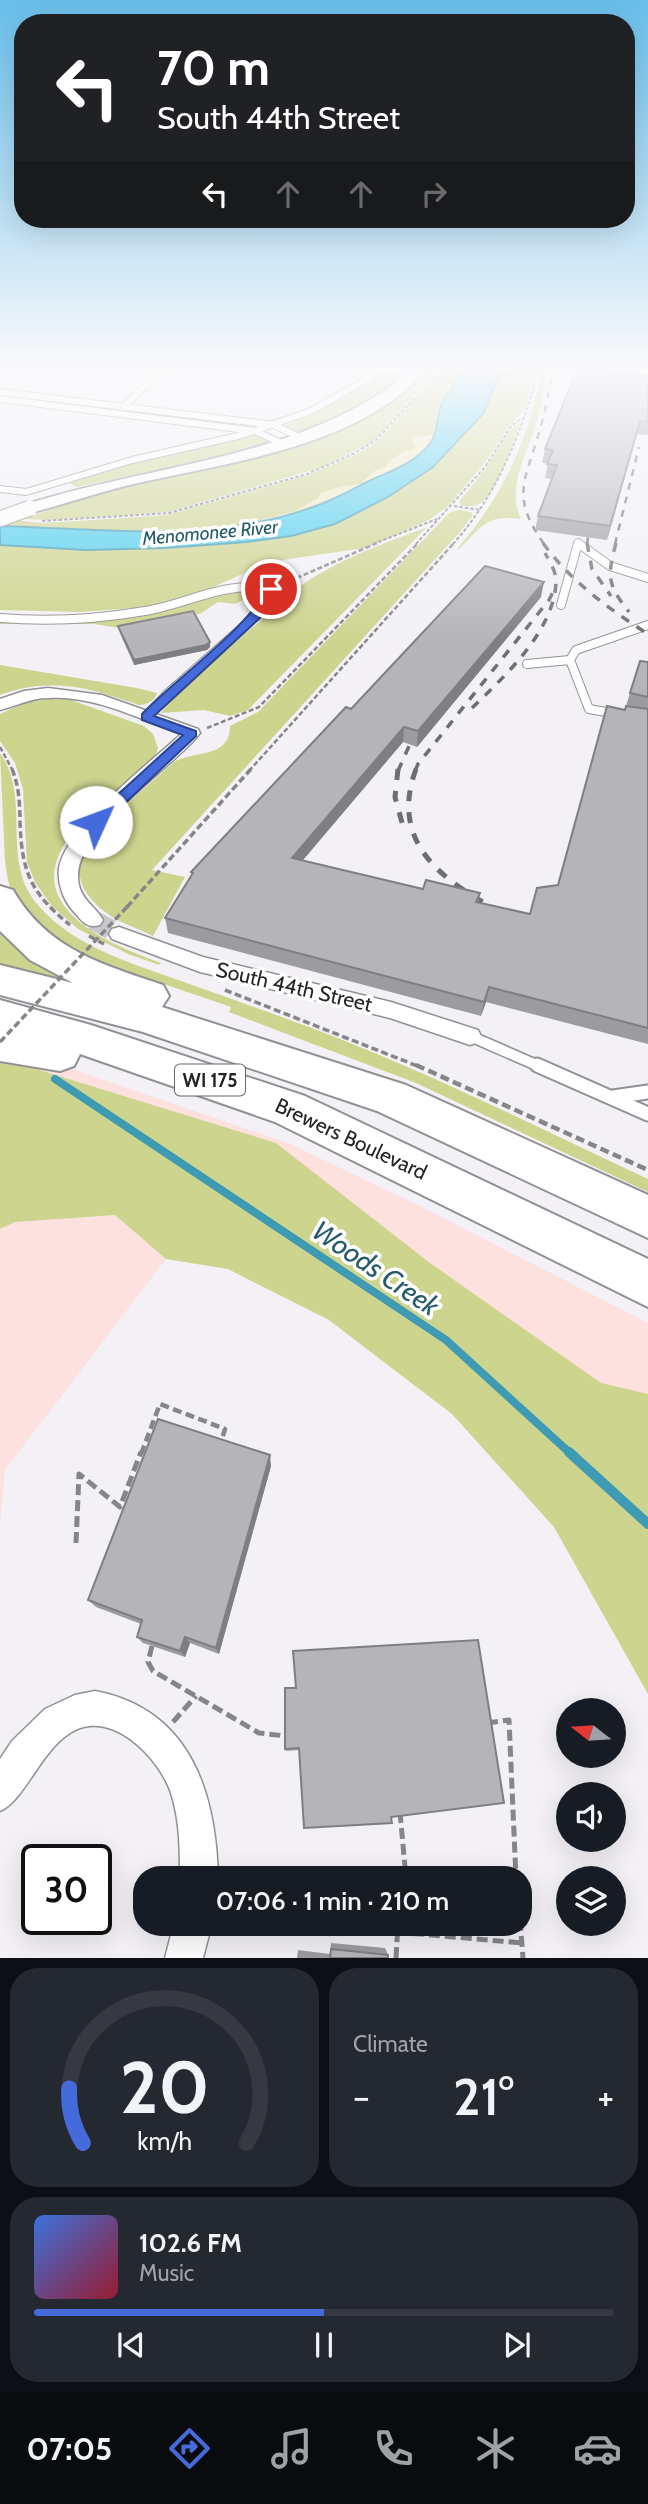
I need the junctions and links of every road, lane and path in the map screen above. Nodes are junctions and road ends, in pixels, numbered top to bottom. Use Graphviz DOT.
graph roads {
  1 [pos="127,461"];
  2 [pos="211,461"];
  3 [pos="336,461"];
  4 [pos="489,461"];
  5 [pos="508,461"];
  6 [pos="54,483"];
  7 [pos="0,489"];
  8 [pos="72,495"];
  9 [pos="453,506"];
  10 [pos="480,510"];
  11 [pos="34,515"];
  12 [pos="440,517"];
  13 [pos="0,519"];
  14 [pos="648,578"];
  15 [pos="271,589"];
  16 [pos="561,605"];
  17 [pos="0,618"];
  18 [pos="648,625"];
  19 [pos="570,660"];
  20 [pos="527,664"];
  21 [pos="0,705"];
  22 [pos="624,715"];
  23 [pos="146,717"];
  24 [pos="192,733"];
  25 [pos="0,899"];
  26 [pos="93,920"];
  27 [pos="119,934"];
  28 [pos="0,980"];
  29 [pos="0,1016"];
  30 [pos="470,1036"];
  31 [pos="0,1044"];
  32 [pos="648,1092"];
  33 [pos="610,1097"];
  34 [pos="391,1098"];
  35 [pos="648,1114"];
  36 [pos="411,1167"];
  37 [pos="648,1217"];
  38 [pos="648,1284"];
  39 [pos="219,1449"];
  40 [pos="76,1543"];
  41 [pos="152,1646"];
  42 [pos="196,1696"];
  43 [pos="484,1723"];
  44 [pos="286,1736"];
  45 [pos="158,1739"];
  46 [pos="0,1793"];
  47 [pos="399,1798"];
  48 [pos="199,1866"];
  49 [pos="405,1866"];
  50 [pos="515,1866"];
  51 [pos="189,1936"];
  52 [pos="397,1936"];
  53 [pos="442,1936"];
  54 [pos="521,1936"];
  55 [pos="522,1943"];
  56 [pos="184,1958"];
  57 [pos="397,1958"];
  58 [pos="523,1958"];
  1 -- 6 [label="lane"];
  2 -- 8 [label="street"];
  3 -- 11 [label="path"];
  4 -- 9 [label="path"];
  5 -- 10 [label="path"];
  6 -- 7 [label="lane"];
  6 -- 8 [label="lane"];
  8 -- 11 [label="street"];
  9 -- 10 [label="path"];
  9 -- 12 [label="path"];
  10 -- 31 [label="path, bridge"];
  11 -- 13 [label="street, bridge"];
  12 -- 15 [label="path"];
  12 -- 24 [label="path"];
  14 -- 16 [label="lane"];
  15 -- 17 [label="lane"];
  15 -- 23 [label="lane"];
  18 -- 19 [label="lane"];
  19 -- 20 [label="lane"];
  19 -- 22 [label="lane"];
  21 -- 23 [label="street"];
  23 -- 24 [label="street"];
  24 -- 26 [label="street"];
  25 -- 34 [label="highway"];
  27 -- 30 [label="street, South 44th Street"];
  28 -- 34 [label="highway, Brewers Boulevard / WI 175"];
  29 -- 36 [label="highway, Brewers Boulevard / WI 175"];
  30 -- 33 [label="lane"];
  31 -- 36 [label="highway"];
  32 -- 33 [label="lane"];
  33 -- 35 [label="lane"];
  34 -- 37 [label="highway, Brewers Boulevard / WI 175"];
  36 -- 38 [label="highway, Brewers Boulevard / WI 175"];
  39 -- 40 [label="path"];
  41 -- 42 [label="path"];
  42 -- 44 [label="path"];
  42 -- 45 [label="path"];
  43 -- 50 [label="path"];
  45 -- 46 [label="street"];
  45 -- 48 [label="street"];
  47 -- 49 [label="path"];
  51 -- 56 [label="street"];
  52 -- 57 [label="path"];
  53 -- 55 [label="path"];
  54 -- 55 [label="path"];
  55 -- 58 [label="path"];
}
